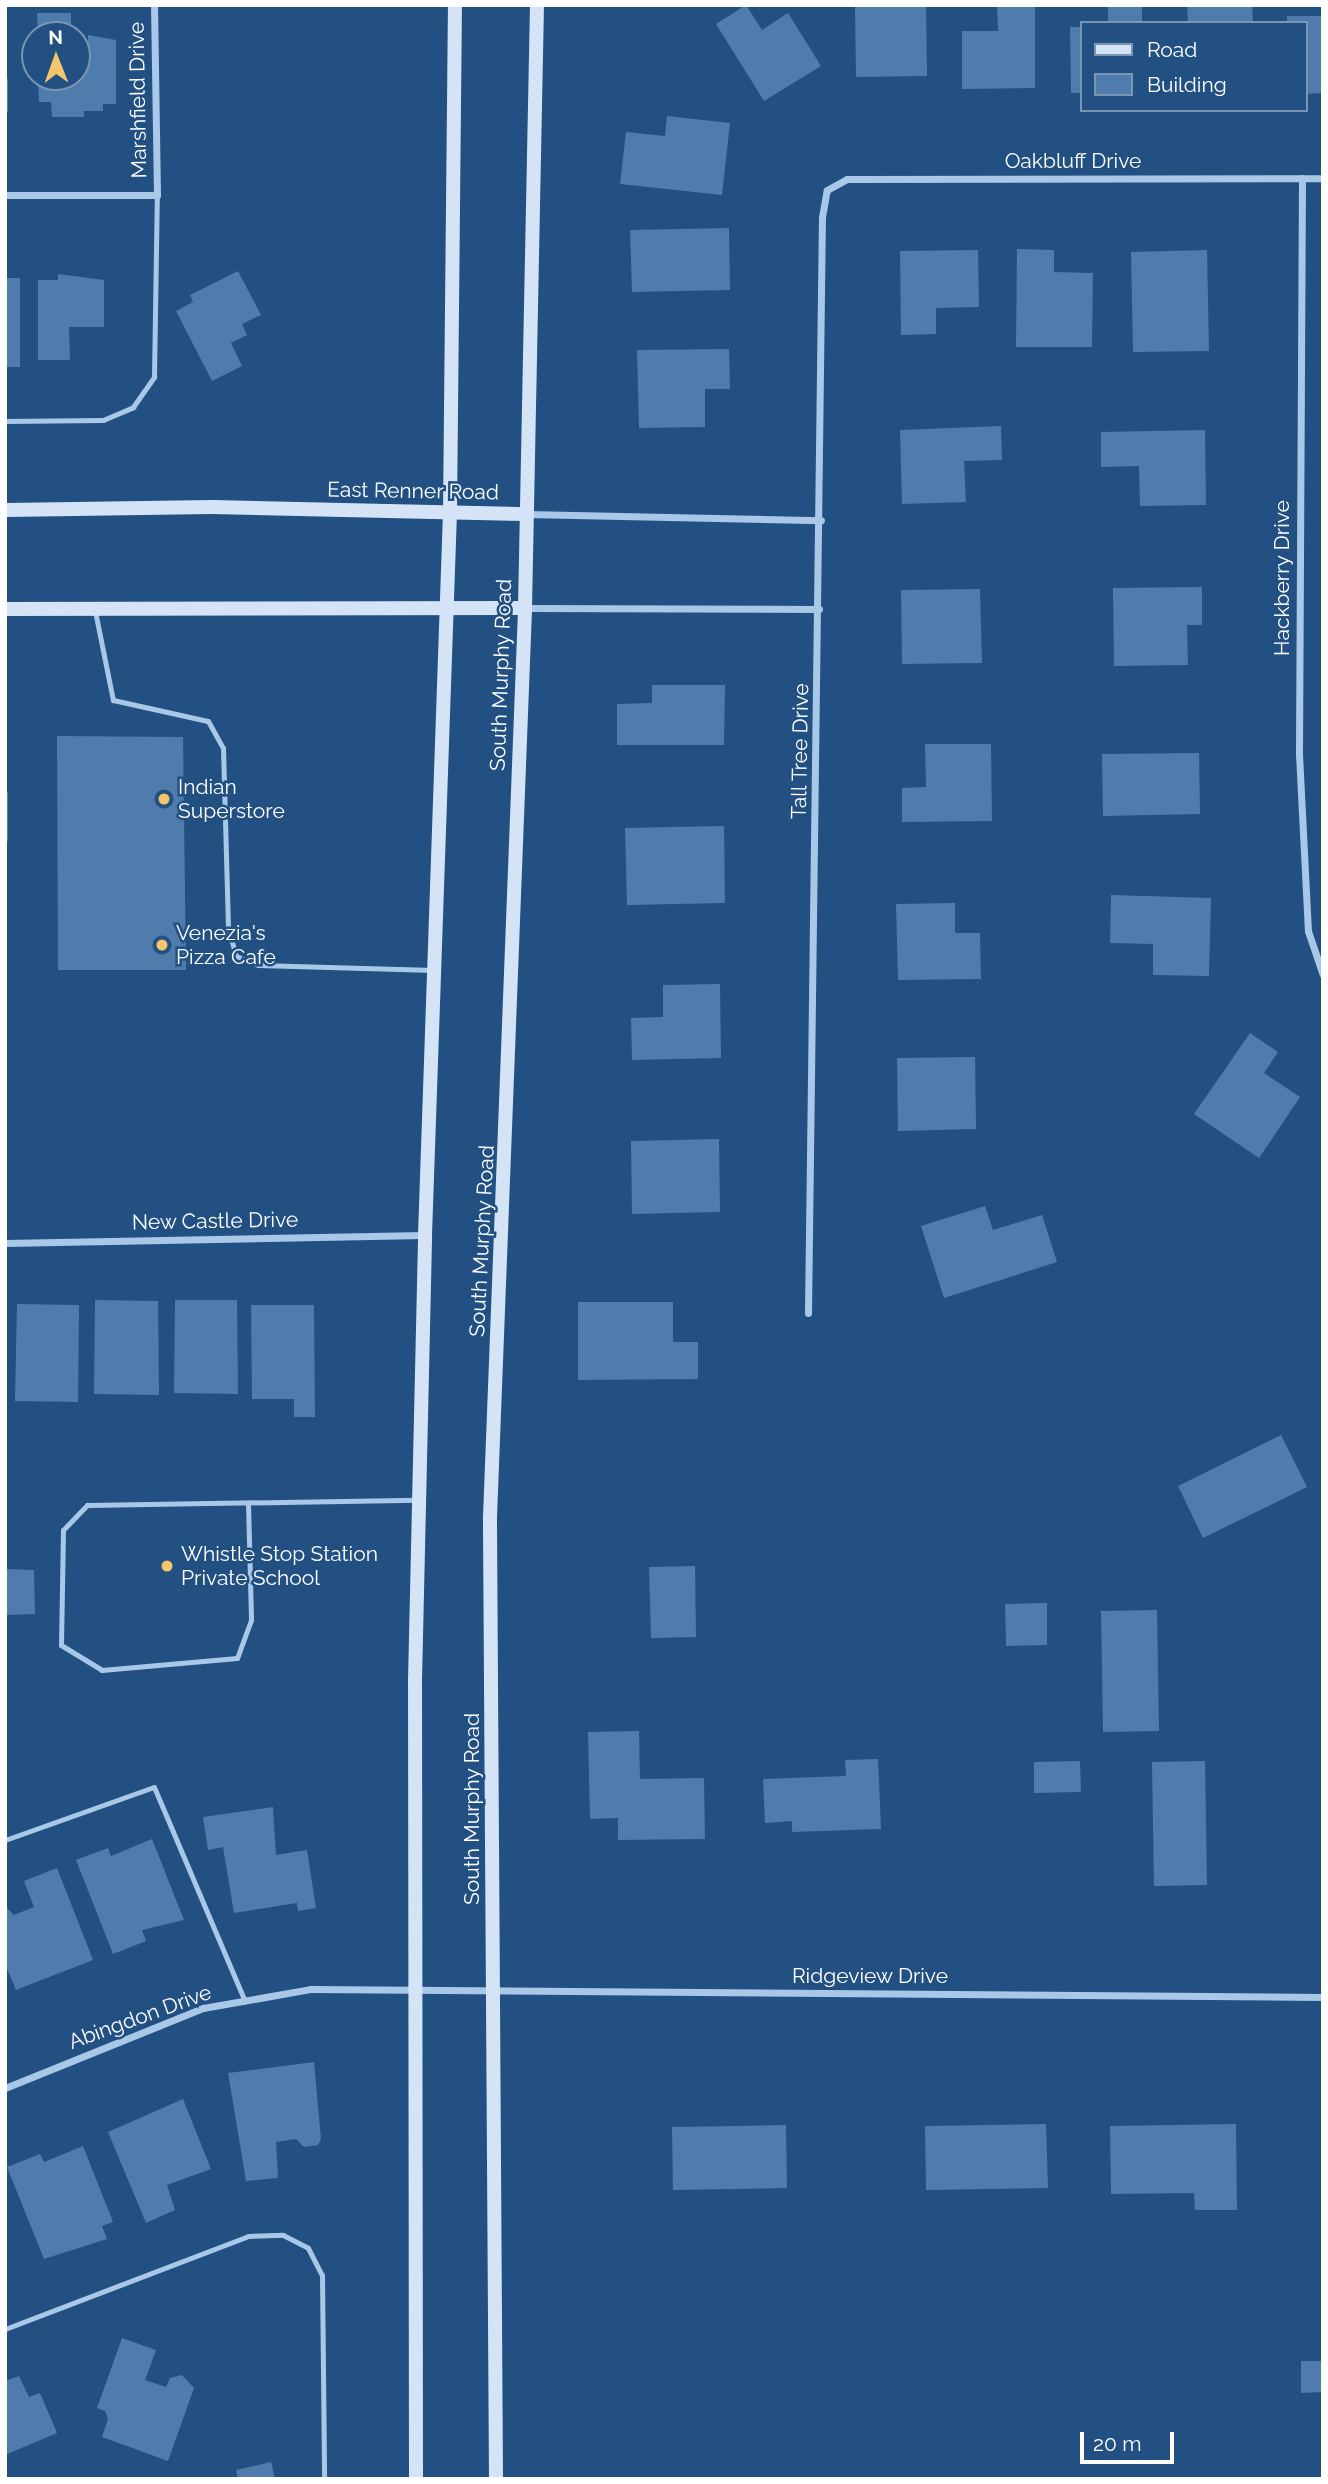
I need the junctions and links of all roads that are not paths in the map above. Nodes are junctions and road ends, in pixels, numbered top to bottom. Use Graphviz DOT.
graph roads {
  1 [pos="154,5"];
  2 [pos="455,5"];
  3 [pos="537,5"];
  4 [pos="1303,178"];
  5 [pos="1323,178"];
  6 [pos="827,190"];
  7 [pos="5,195"];
  8 [pos="158,195"];
  9 [pos="5,421"];
  10 [pos="5,510"];
  11 [pos="450,513"];
  12 [pos="526,514"];
  13 [pos="821,520"];
  14 [pos="95,608"];
  15 [pos="446,608"];
  16 [pos="525,608"];
  17 [pos="5,609"];
  18 [pos="820,609"];
  19 [pos="438,970"];
  20 [pos="1321,976"];
  21 [pos="425,1235"];
  22 [pos="5,1243"];
  23 [pos="808,1313"];
  24 [pos="418,1500"];
  25 [pos="248,1503"];
  26 [pos="5,1840"];
  27 [pos="417,1990"];
  28 [pos="494,1991"];
  29 [pos="1323,1997"];
  30 [pos="245,2001"];
  31 [pos="5,2088"];
  32 [pos="5,2329"];
  33 [pos="324,2479"];
  34 [pos="416,2479"];
  35 [pos="496,2479"];
  1 -- 8 [label="street, Marshfield Drive"];
  2 -- 11 [label="main road"];
  3 -- 12 [label="main road, South Murphy Road"];
  4 -- 5 [label="street, Oakbluff Drive"];
  4 -- 6 [label="street, Oakbluff Drive"];
  4 -- 20 [label="street, Hackberry Drive"];
  6 -- 13 [label="street, Tall Tree Drive"];
  7 -- 8 [label="street"];
  8 -- 9 [label="lane"];
  10 -- 11 [label="main road, East Renner Road"];
  11 -- 12 [label="main road, East Renner Road"];
  11 -- 15 [label="main road"];
  12 -- 13 [label="street, East Renner Road"];
  12 -- 16 [label="main road, South Murphy Road"];
  13 -- 18 [label="street, Tall Tree Drive"];
  14 -- 15 [label="main road"];
  14 -- 17 [label="main road"];
  14 -- 19 [label="lane"];
  15 -- 16 [label="main road"];
  15 -- 19 [label="main road"];
  16 -- 18 [label="street"];
  16 -- 28 [label="main road, South Murphy Road"];
  18 -- 23 [label="street, Tall Tree Drive"];
  19 -- 21 [label="main road"];
  21 -- 22 [label="street, New Castle Drive"];
  21 -- 24 [label="main road"];
  24 -- 25 [label="lane"];
  24 -- 27 [label="main road"];
  25 -- 25 [label="lane"];
  26 -- 30 [label="lane"];
  27 -- 28 [label="street, Ridgeview Drive"];
  27 -- 30 [label="street, Abingdon Drive"];
  27 -- 34 [label="main road"];
  28 -- 29 [label="street, Ridgeview Drive"];
  28 -- 35 [label="main road, South Murphy Road"];
  30 -- 31 [label="street, Abingdon Drive"];
  32 -- 33 [label="lane"];
}
